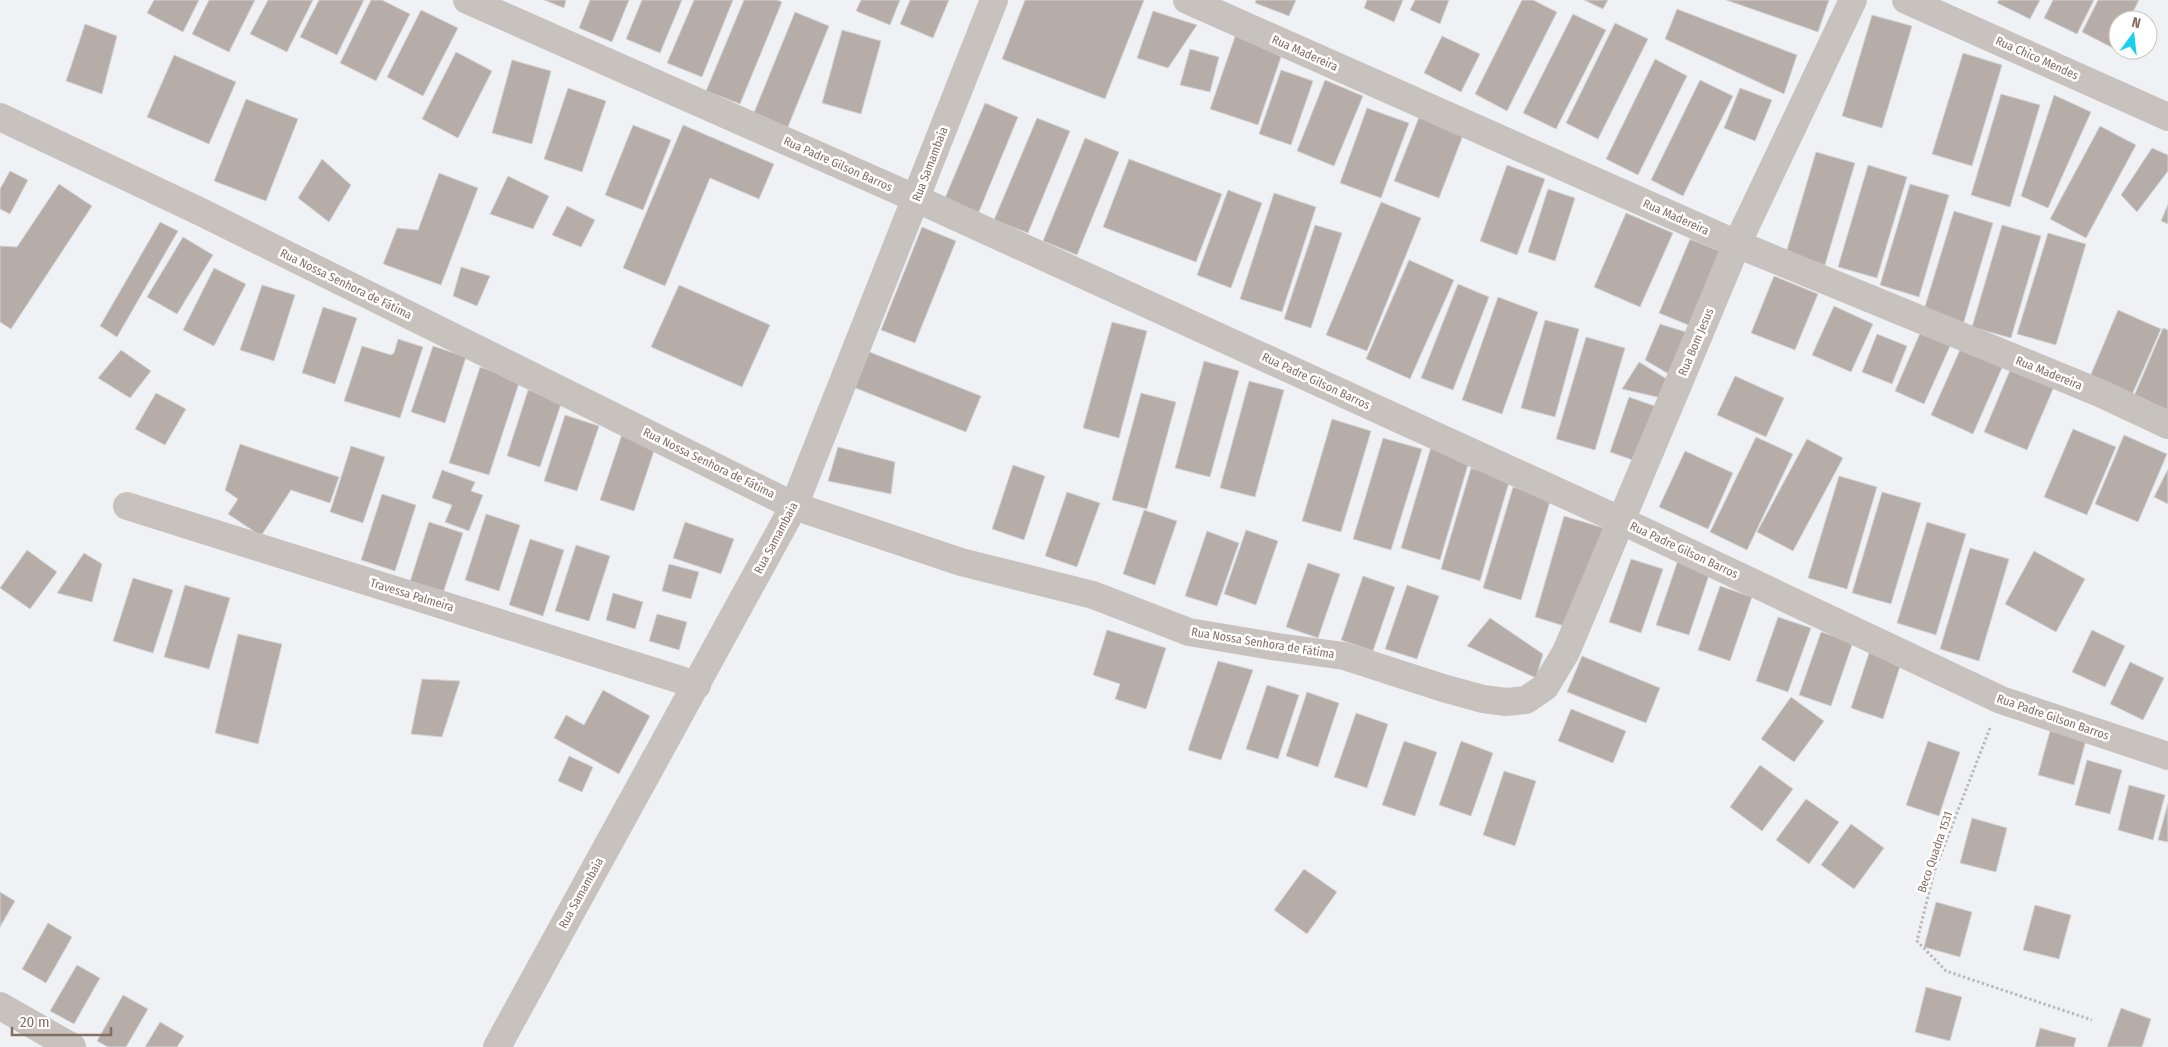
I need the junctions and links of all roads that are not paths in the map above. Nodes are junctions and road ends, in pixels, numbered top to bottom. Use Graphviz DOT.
graph roads {
  1 [pos="466,0"];
  2 [pos="994,0"];
  3 [pos="1187,0"];
  4 [pos="1853,0"];
  5 [pos="1906,0"];
  6 [pos="2168,116"];
  7 [pos="0,117"];
  8 [pos="917,198"];
  9 [pos="1737,244"];
  10 [pos="2168,425"];
  11 [pos="127,506"];
  12 [pos="794,506"];
  13 [pos="1620,520"];
  14 [pos="697,685"];
  15 [pos="1545,687"];
  16 [pos="2168,756"];
  17 [pos="0,1006"];
  18 [pos="72,1047"];
  19 [pos="497,1047"];
  1 -- 8 [label="street, Rua Padre Gilson Barros"];
  2 -- 8 [label="street, Rua Samambaia"];
  3 -- 9 [label="street, Rua Madereira"];
  4 -- 9 [label="street, Rua Bom Jesus"];
  5 -- 6 [label="street, Rua Chico Mendes"];
  7 -- 12 [label="street, Rua Nossa Senhora de Fátima"];
  8 -- 12 [label="street, Rua Samambaia"];
  8 -- 13 [label="street, Rua Padre Gilson Barros"];
  9 -- 10 [label="street, Rua Madereira"];
  9 -- 13 [label="street, Rua Bom Jesus"];
  11 -- 14 [label="street, Travessa Palmeira"];
  12 -- 14 [label="street, Rua Samambaia"];
  12 -- 15 [label="street, Rua Nossa Senhora de Fátima"];
  13 -- 15 [label="street, Rua Bom Jesus"];
  13 -- 16 [label="street, Rua Padre Gilson Barros"];
  14 -- 19 [label="street, Rua Samambaia"];
  17 -- 18 [label="street"];
}
